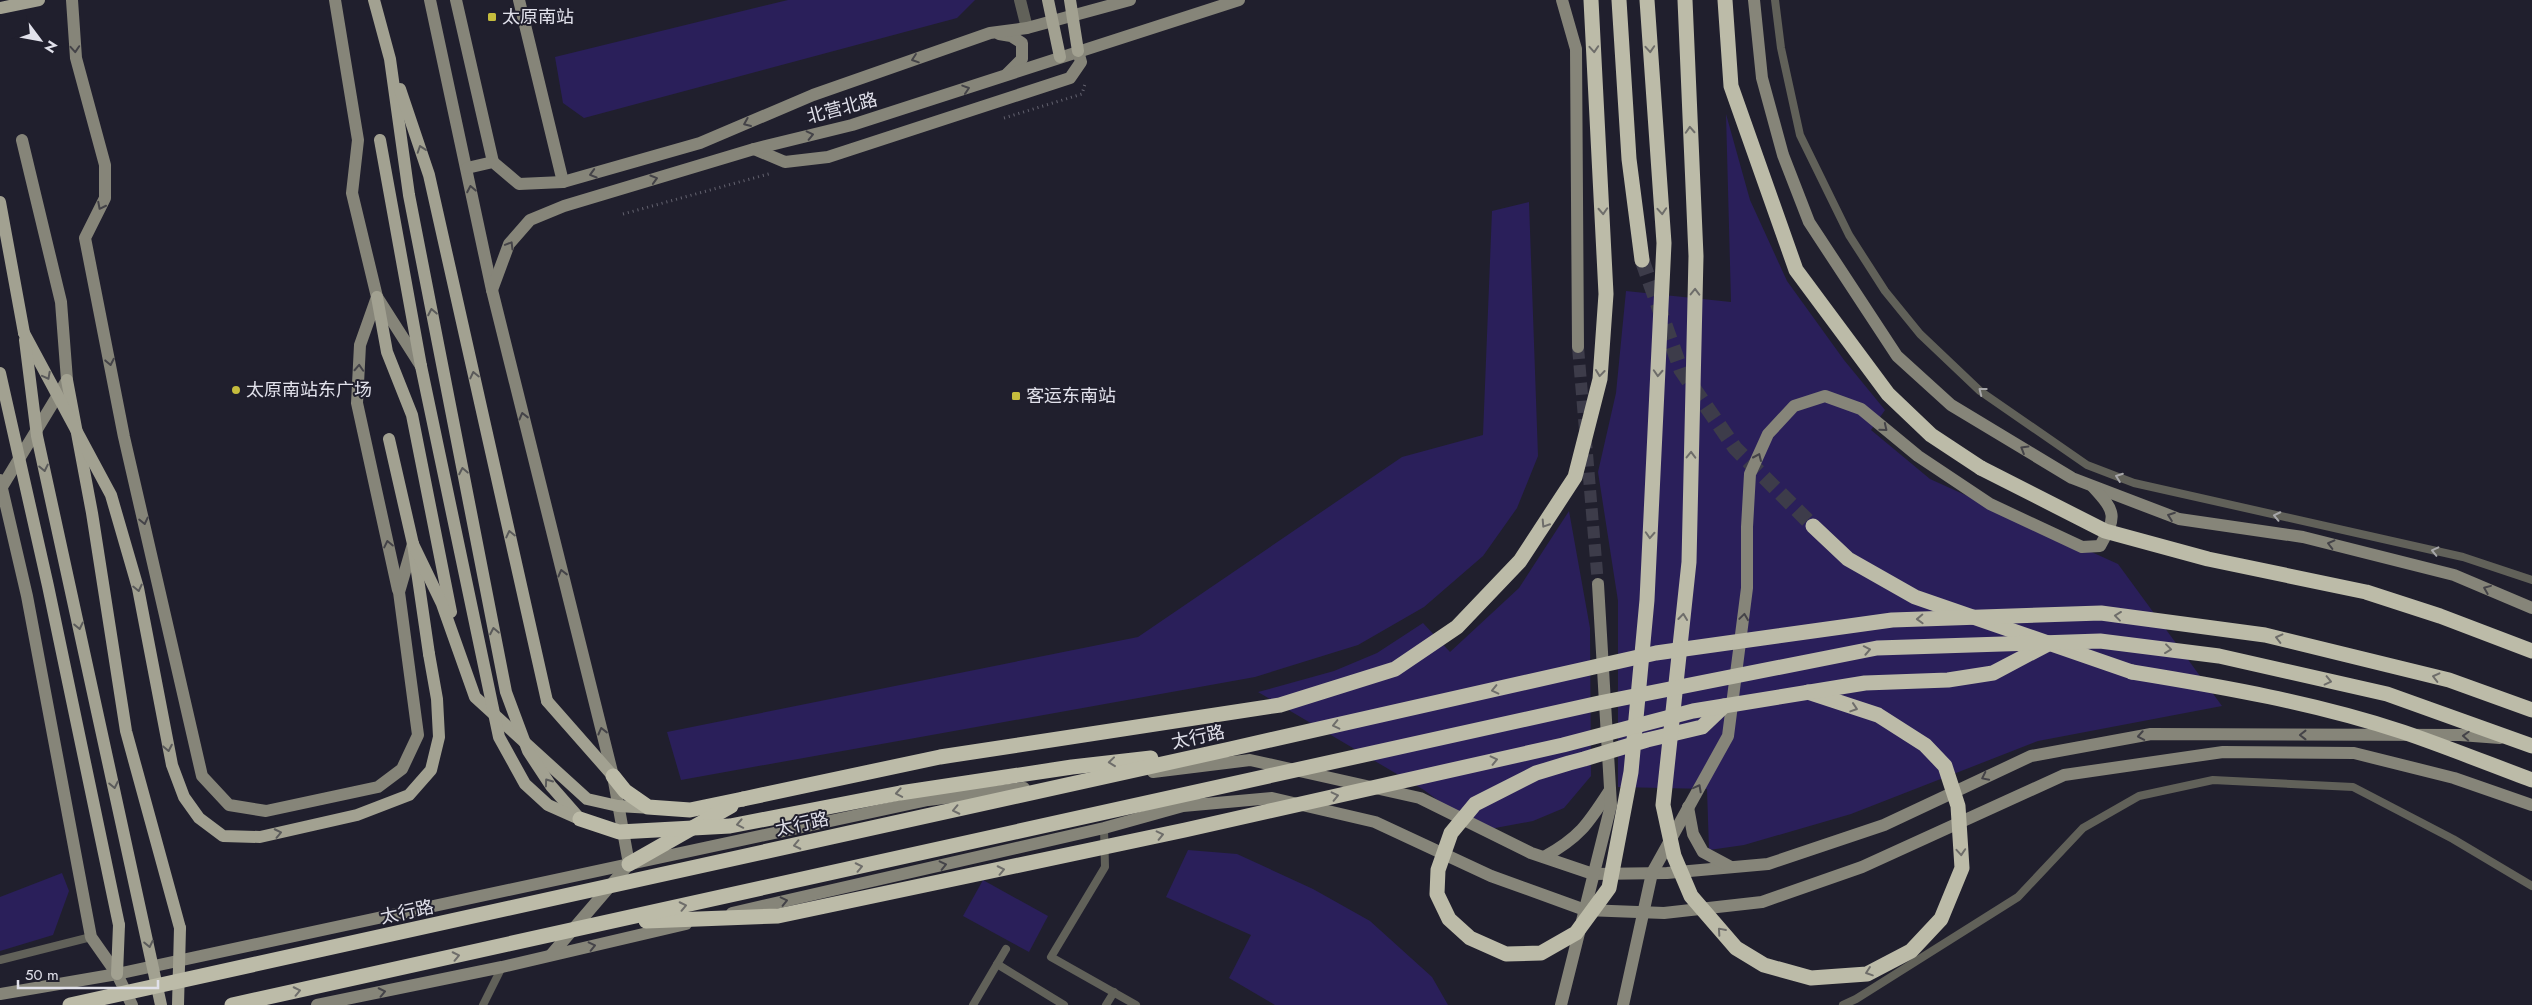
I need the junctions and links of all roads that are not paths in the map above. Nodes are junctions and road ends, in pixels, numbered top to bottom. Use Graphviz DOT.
graph roads {
  1 [pos="39,0"];
  2 [pos="72,0"];
  3 [pos="335,0"];
  4 [pos="374,0"];
  5 [pos="430,0"];
  6 [pos="456,0"];
  7 [pos="519,0"];
  8 [pos="1020,0"];
  9 [pos="1048,0"];
  10 [pos="1070,0"];
  11 [pos="1130,0"];
  12 [pos="1239,0"];
  13 [pos="1562,0"];
  14 [pos="1591,0"];
  15 [pos="1619,0"];
  16 [pos="1647,0"];
  17 [pos="1684,0"];
  18 [pos="1725,0"];
  19 [pos="1754,0"];
  20 [pos="1774,0"];
  21 [pos="0,8"];
  22 [pos="1073,16"];
  23 [pos="1053,21"];
  24 [pos="1027,28"];
  25 [pos="990,33"];
  26 [pos="1078,51"];
  27 [pos="1060,57"];
  28 [pos="390,59"];
  29 [pos="1005,76"];
  30 [pos="22,140"];
  31 [pos="380,140"];
  32 [pos="754,148"];
  33 [pos="493,162"];
  34 [pos="467,168"];
  35 [pos="563,182"];
  36 [pos="0,202"];
  37 [pos="1642,260"];
  38 [pos="492,290"];
  39 [pos="378,297"];
  40 [pos="24,333"];
  41 [pos="1578,347"];
  42 [pos="421,366"];
  43 [pos="0,373"];
  44 [pos="67,380"];
  45 [pos="389,439"];
  46 [pos="1,483"];
  47 [pos="2091,485"];
  48 [pos="1813,526"];
  49 [pos="413,544"];
  50 [pos="2532,580"];
  51 [pos="1598,584"];
  52 [pos="399,592"];
  53 [pos="2532,608"];
  54 [pos="2052,642"];
  55 [pos="458,649"];
  56 [pos="2532,651"];
  57 [pos="1808,692"];
  58 [pos="1724,706"];
  59 [pos="2532,710"];
  60 [pos="2532,739"];
  61 [pos="2532,746"];
  62 [pos="1230,750"];
  63 [pos="613,776"];
  64 [pos="2532,780"];
  65 [pos="1610,790"];
  66 [pos="743,799"];
  67 [pos="2532,805"];
  68 [pos="618,806"];
  69 [pos="1688,807"];
  70 [pos="652,808"];
  71 [pos="580,819"];
  72 [pos="1104,828"];
  73 [pos="1544,857"];
  74 [pos="628,864"];
  75 [pos="1731,867"];
  76 [pos="1652,873"];
  77 [pos="1593,874"];
  78 [pos="2532,886"];
  79 [pos="1584,910"];
  80 [pos="1643,912"];
  81 [pos="607,922"];
  82 [pos="91,937"];
  83 [pos="1006,949"];
  84 [pos="551,955"];
  85 [pos="0,960"];
  86 [pos="997,964"];
  87 [pos="502,967"];
  88 [pos="117,974"];
  89 [pos="1114,992"];
  90 [pos="0,994"];
  91 [pos="236,1004"];
  92 [pos="70,1005"];
  93 [pos="132,1005"];
  94 [pos="161,1005"];
  95 [pos="178,1005"];
  96 [pos="317,1005"];
  97 [pos="483,1005"];
  98 [pos="973,1005"];
  99 [pos="1064,1005"];
  100 [pos="1106,1005"];
  101 [pos="1136,1005"];
  102 [pos="1561,1005"];
  103 [pos="1623,1005"];
  104 [pos="1842,1005"];
  1 -- 21 [label="main road"];
  2 -- 52 [label="main road, one-way"];
  3 -- 39 [label="main road"];
  4 -- 28 [label="main road, bridge"];
  5 -- 34 [label="main road"];
  6 -- 33 [label="main road"];
  7 -- 35 [label="main road"];
  8 -- 24 [label="street"];
  9 -- 23 [label="main road"];
  10 -- 22 [label="main road"];
  11 -- 22 [label="main road, 北营北路"];
  12 -- 26 [label="main road, 北营北路"];
  13 -- 41 [label="main road"];
  14 -- 66 [label="highway, one-way, bridge"];
  15 -- 37 [label="highway"];
  16 -- 58 [label="highway, one-way, bridge"];
  57 -- 17 [label="highway, one-way, bridge"];
  18 -- 56 [label="highway, bridge"];
  47 -- 19 [label="main road, one-way"];
  50 -- 20 [label="lane, one-way"];
  22 -- 23 [label="main road, 北营北路"];
  22 -- 26 [label="main road"];
  23 -- 24 [label="main road, 北营北路"];
  23 -- 27 [label="main road"];
  24 -- 25 [label="main road, 北营北路"];
  25 -- 29 [label="main road"];
  25 -- 35 [label="main road, 北营北路, one-way"];
  26 -- 27 [label="main road, 北营北路"];
  26 -- 32 [label="main road"];
  27 -- 29 [label="main road, 北营北路"];
  63 -- 28 [label="main road, one-way, bridge"];
  71 -- 28 [label="main road, one-way, bridge"];
  32 -- 29 [label="main road, 北营北路, one-way"];
  30 -- 44 [label="main road"];
  31 -- 42 [label="main road"];
  38 -- 32 [label="main road, 北营北路, one-way"];
  33 -- 34 [label="main road"];
  33 -- 35 [label="main road, 北营北路"];
  38 -- 34 [label="main road, one-way"];
  36 -- 40 [label="main road"];
  63 -- 38 [label="main road, one-way"];
  39 -- 42 [label="main road"];
  52 -- 39 [label="main road, one-way"];
  39 -- 55 [label="main road"];
  40 -- 49 [label="main road, one-way, bridge"];
  40 -- 94 [label="main road, one-way, bridge"];
  42 -- 71 [label="main road, bridge"];
  43 -- 88 [label="main road, bridge"];
  44 -- 46 [label="main road"];
  44 -- 95 [label="main road, bridge"];
  45 -- 49 [label="main road"];
  46 -- 82 [label="main road"];
  53 -- 47 [label="main road, one-way"];
  69 -- 47 [label="main road, one-way"];
  48 -- 64 [label="highway, bridge"];
  49 -- 52 [label="main road"];
  49 -- 55 [label="main road"];
  51 -- 65 [label="main road"];
  54 -- 57 [label="highway, bridge"];
  54 -- 61 [label="highway, one-way, bridge"];
  81 -- 54 [label="highway, one-way, bridge"];
  55 -- 68 [label="main road"];
  57 -- 58 [label="highway, bridge"];
  81 -- 58 [label="highway, one-way, bridge"];
  59 -- 62 [label="highway, 太行路, one-way, bridge"];
  60 -- 75 [label="main road, one-way"];
  62 -- 71 [label="highway, one-way, bridge"];
  62 -- 92 [label="highway, 太行路, one-way, bridge"];
  63 -- 68 [label="main road"];
  63 -- 70 [label="highway"];
  65 -- 73 [label="main road"];
  65 -- 77 [label="main road"];
  66 -- 70 [label="highway"];
  66 -- 74 [label="highway, bridge"];
  67 -- 80 [label="main road"];
  68 -- 70 [label="main road"];
  68 -- 74 [label="main road"];
  69 -- 75 [label="main road"];
  69 -- 76 [label="main road"];
  72 -- 79 [label="main road"];
  84 -- 72 [label="main road, one-way"];
  72 -- 89 [label="lane"];
  73 -- 74 [label="main road"];
  73 -- 77 [label="main road"];
  74 -- 84 [label="main road"];
  74 -- 88 [label="main road"];
  75 -- 76 [label="main road"];
  76 -- 77 [label="main road"];
  76 -- 80 [label="main road"];
  77 -- 79 [label="main road"];
  78 -- 104 [label="lane"];
  79 -- 80 [label="main road"];
  79 -- 102 [label="main road"];
  80 -- 103 [label="main road"];
  91 -- 81 [label="highway, one-way, bridge"];
  82 -- 85 [label="lane"];
  82 -- 88 [label="main road"];
  83 -- 86 [label="lane"];
  84 -- 87 [label="main road"];
  86 -- 98 [label="lane"];
  86 -- 99 [label="lane"];
  96 -- 87 [label="main road, one-way"];
  87 -- 97 [label="lane"];
  88 -- 90 [label="main road"];
  88 -- 93 [label="main road"];
  89 -- 100 [label="lane"];
  89 -- 101 [label="lane"];
}
